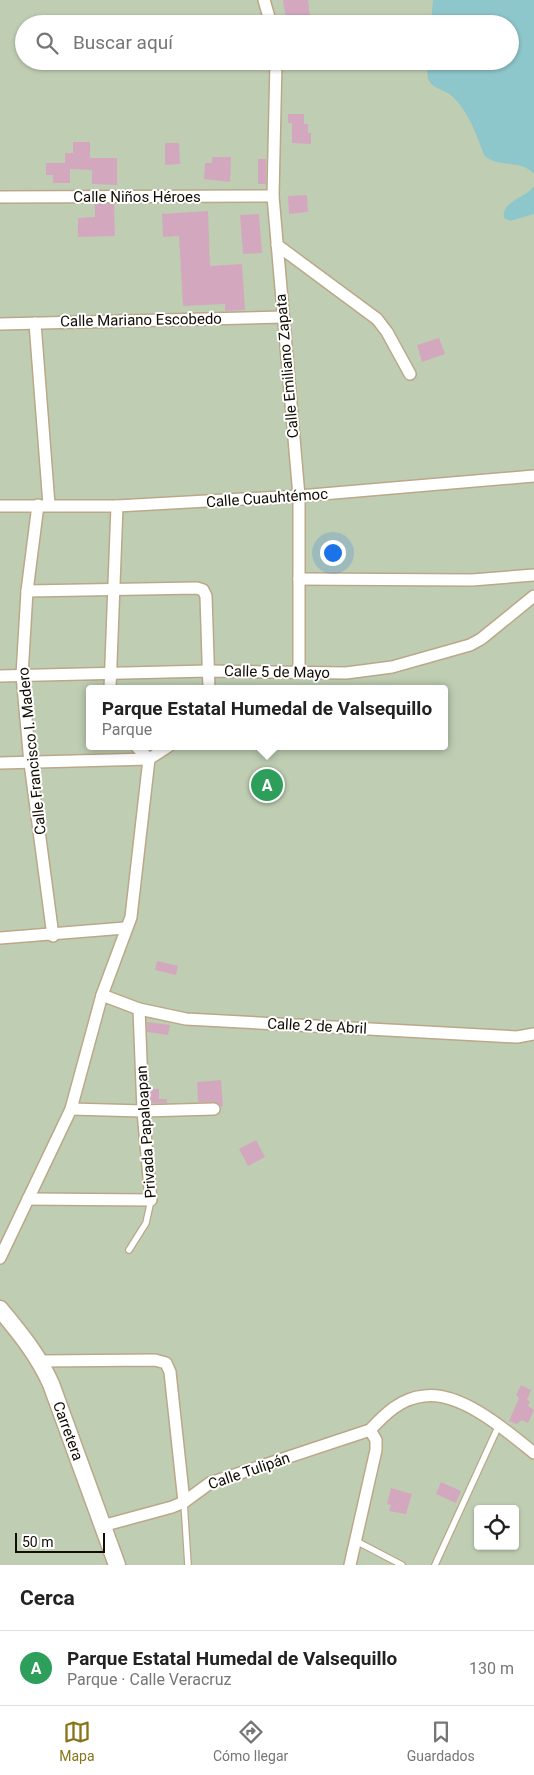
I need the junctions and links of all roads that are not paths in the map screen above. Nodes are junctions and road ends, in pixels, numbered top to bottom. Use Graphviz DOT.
graph roads {
  1 [pos="264,0"];
  2 [pos="268,15"];
  3 [pos="276,70"];
  4 [pos="273,196"];
  5 [pos="0,197"];
  6 [pos="277,245"];
  7 [pos="283,317"];
  8 [pos="35,323"];
  9 [pos="0,324"];
  10 [pos="410,374"];
  11 [pos="534,476"];
  12 [pos="299,496"];
  13 [pos="44,505"];
  14 [pos="0,506"];
  15 [pos="117,506"];
  16 [pos="534,575"];
  17 [pos="300,579"];
  18 [pos="114,590"];
  19 [pos="27,591"];
  20 [pos="534,596"];
  21 [pos="208,671"];
  22 [pos="299,671"];
  23 [pos="110,674"];
  24 [pos="22,675"];
  25 [pos="0,676"];
  26 [pos="110,685"];
  27 [pos="209,685"];
  28 [pos="140,750"];
  29 [pos="163,750"];
  30 [pos="149,759"];
  31 [pos="30,763"];
  32 [pos="0,764"];
  33 [pos="125,928"];
  34 [pos="53,936"];
  35 [pos="0,938"];
  36 [pos="102,996"];
  37 [pos="139,1009"];
  38 [pos="534,1034"];
  39 [pos="71,1109"];
  40 [pos="214,1109"];
  41 [pos="143,1111"];
  42 [pos="28,1198"];
  43 [pos="151,1200"];
  44 [pos="129,1250"];
  45 [pos="0,1258"];
  46 [pos="0,1309"];
  47 [pos="41,1361"];
  48 [pos="499,1425"];
  49 [pos="370,1430"];
  50 [pos="534,1453"];
  51 [pos="184,1502"];
  52 [pos="102,1526"];
  53 [pos="356,1541"];
  54 [pos="117,1565"];
  55 [pos="188,1565"];
  56 [pos="350,1565"];
  57 [pos="402,1565"];
  58 [pos="435,1565"];
  1 -- 2 [label="street"];
  3 -- 4 [label="street, Calle Emiliano Zapata"];
  4 -- 5 [label="street, Calle Niños Héroes"];
  4 -- 6 [label="street, Calle Emiliano Zapata"];
  6 -- 7 [label="street, Calle Emiliano Zapata"];
  6 -- 10 [label="street"];
  7 -- 8 [label="street, Calle Mariano Escobedo"];
  7 -- 12 [label="street, Calle Emiliano Zapata"];
  8 -- 9 [label="street, Calle Mariano Escobedo"];
  8 -- 13 [label="street, Calle Francisco I. Madero"];
  11 -- 12 [label="street, Calle Cuauhtémoc"];
  12 -- 15 [label="street, Calle Cuauhtémoc"];
  12 -- 17 [label="street, Calle Emiliano Zapata"];
  13 -- 14 [label="street, Calle Cuauhtémoc"];
  13 -- 15 [label="street, Calle Cuauhtémoc"];
  13 -- 19 [label="street, Calle Francisco I. Madero"];
  15 -- 18 [label="street"];
  16 -- 17 [label="street"];
  17 -- 22 [label="street, Calle Emiliano Zapata"];
  18 -- 19 [label="street"];
  18 -- 21 [label="street"];
  18 -- 23 [label="street"];
  19 -- 24 [label="street, Calle Francisco I. Madero"];
  20 -- 22 [label="street, Calle 5 de Mayo"];
  21 -- 22 [label="street, Calle 5 de Mayo"];
  21 -- 23 [label="street, Calle 5 de Mayo"];
  21 -- 27 [label="street"];
  23 -- 24 [label="street, Calle 5 de Mayo"];
  23 -- 26 [label="street"];
  24 -- 25 [label="street, Calle 5 de Mayo"];
  24 -- 31 [label="street, Calle Francisco I. Madero"];
  28 -- 30 [label="street"];
  29 -- 30 [label="street"];
  30 -- 31 [label="street"];
  30 -- 33 [label="street"];
  31 -- 32 [label="street"];
  31 -- 34 [label="street, Calle Francisco I. Madero"];
  33 -- 34 [label="street"];
  33 -- 36 [label="street"];
  34 -- 35 [label="street"];
  36 -- 37 [label="street, Calle 2 de Abril"];
  36 -- 39 [label="street"];
  37 -- 38 [label="street, Calle 2 de Abril"];
  37 -- 41 [label="street, Privada Papaloapan"];
  39 -- 41 [label="street"];
  39 -- 42 [label="street"];
  40 -- 41 [label="street"];
  41 -- 43 [label="street, Privada Papaloapan"];
  42 -- 43 [label="street"];
  42 -- 45 [label="street"];
  43 -- 44 [label="lane, Privada Papaloapan"];
  46 -- 47 [label="street, Carretera"];
  47 -- 51 [label="street"];
  47 -- 52 [label="street, Carretera"];
  48 -- 49 [label="street"];
  48 -- 50 [label="street"];
  48 -- 58 [label="lane"];
  49 -- 51 [label="street, Calle Tulipán"];
  49 -- 53 [label="street"];
  51 -- 52 [label="street, Calle Tulipán"];
  51 -- 55 [label="lane"];
  52 -- 54 [label="street, Carretera"];
  53 -- 56 [label="street"];
  53 -- 57 [label="lane"];
}
